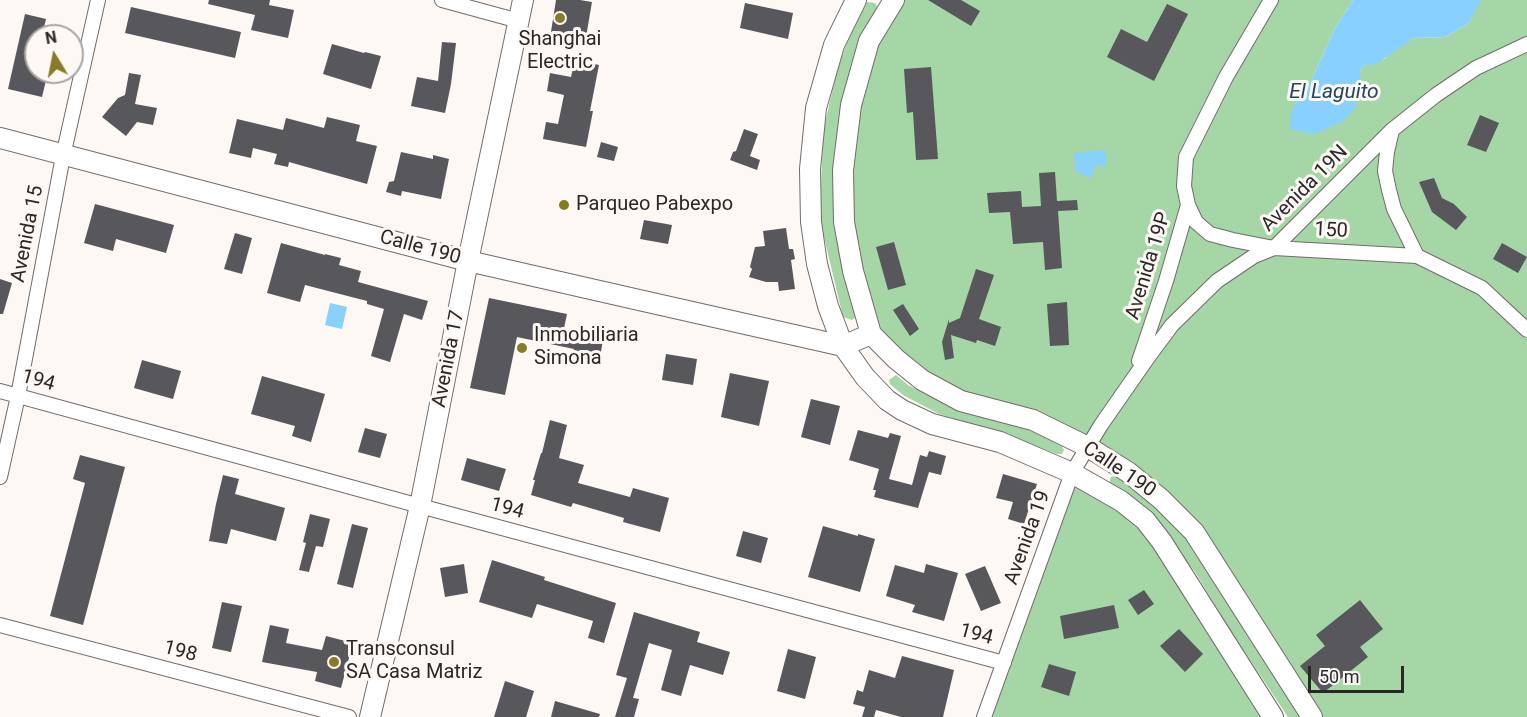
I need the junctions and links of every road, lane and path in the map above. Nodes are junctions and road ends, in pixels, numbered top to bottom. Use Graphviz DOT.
graph roads {
  1 [pos="98,0"];
  2 [pos="442,0"];
  3 [pos="523,0"];
  4 [pos="856,0"];
  5 [pos="894,0"];
  6 [pos="1271,0"];
  7 [pos="519,21"];
  8 [pos="1527,44"];
  9 [pos="1392,130"];
  10 [pos="0,138"];
  11 [pos="63,156"];
  12 [pos="1188,205"];
  13 [pos="1274,248"];
  14 [pos="1418,256"];
  15 [pos="468,261"];
  16 [pos="1527,330"];
  17 [pos="871,334"];
  18 [pos="843,346"];
  19 [pos="1131,382"];
  20 [pos="0,391"];
  21 [pos="18,396"];
  22 [pos="1088,447"];
  23 [pos="1072,473"];
  24 [pos="0,477"];
  25 [pos="420,506"];
  26 [pos="0,625"];
  27 [pos="1004,663"];
  28 [pos="349,717"];
  29 [pos="370,717"];
  30 [pos="984,717"];
  31 [pos="1273,717"];
  32 [pos="1312,717"];
  1 -- 11 [label="street, Avenida 15"];
  2 -- 7 [label="street"];
  3 -- 7 [label="main road, Avenida 17"];
  4 -- 18 [label="main road"];
  5 -- 17 [label="main road"];
  6 -- 12 [label="street, Avenida 19P"];
  7 -- 15 [label="main road, Avenida 17"];
  8 -- 9 [label="street, Avenida 19N"];
  9 -- 13 [label="street, Avenida 19N"];
  9 -- 14 [label="street"];
  10 -- 11 [label="main road, Calle 190"];
  11 -- 15 [label="main road, Calle 190"];
  11 -- 21 [label="street, Avenida 15"];
  12 -- 13 [label="street, 150"];
  12 -- 19 [label="street, Avenida 19P"];
  13 -- 14 [label="street, 150"];
  13 -- 19 [label="street, Avenida 19N"];
  14 -- 16 [label="street, 150"];
  15 -- 18 [label="main road, Calle 190"];
  15 -- 25 [label="main road, Avenida 17"];
  17 -- 18 [label="main road"];
  17 -- 22 [label="main road, Calle 190"];
  18 -- 23 [label="main road, Calle 190"];
  19 -- 22 [label="street, Avenida 19"];
  20 -- 21 [label="street, 194"];
  21 -- 24 [label="street, Avenida 15"];
  21 -- 25 [label="street, 194"];
  22 -- 23 [label="street, Avenida 19"];
  22 -- 32 [label="main road, Calle 190"];
  23 -- 27 [label="street, Avenida 19"];
  23 -- 31 [label="main road, Calle 190"];
  25 -- 27 [label="street, 194"];
  25 -- 29 [label="main road, Avenida 17"];
  26 -- 28 [label="street, 198"];
  27 -- 30 [label="street, Avenida 19"];
}
